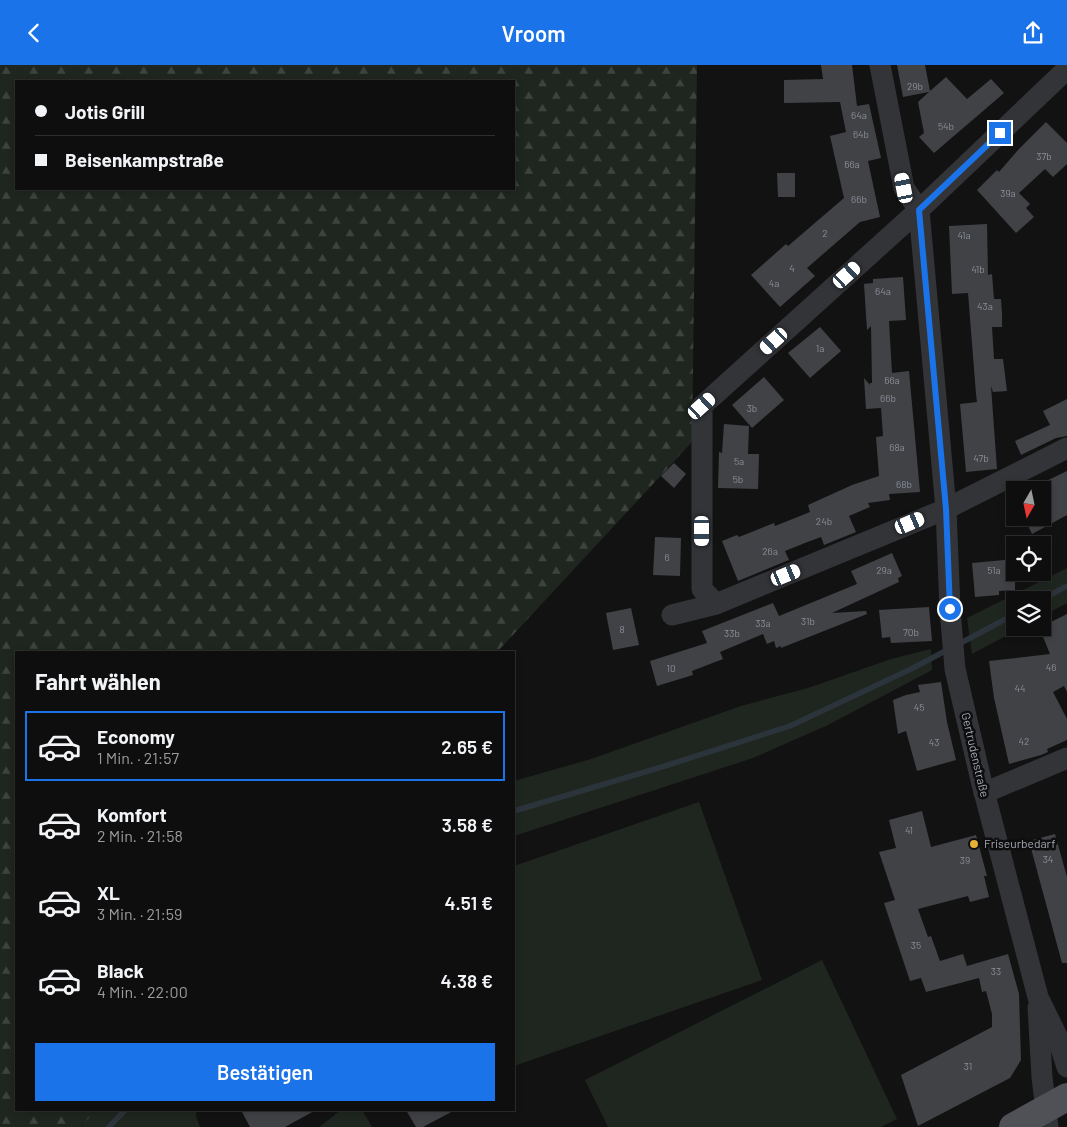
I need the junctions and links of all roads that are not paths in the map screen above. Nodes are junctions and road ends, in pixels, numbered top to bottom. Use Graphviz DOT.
graph roads {
  1 [pos="880,65"];
  2 [pos="1067,69"];
  3 [pos="919,210"];
  4 [pos="1067,448"];
  5 [pos="946,509"];
  6 [pos="716,604"];
  7 [pos="672,615"];
  8 [pos="1067,758"];
  9 [pos="984,793"];
  10 [pos="1038,997"];
  11 [pos="1062,1036"];
  12 [pos="1067,1067"];
  13 [pos="1053,1111"];
  14 [pos="1012,1127"];
  1 -- 3 [label="street"];
  2 -- 3 [label="street"];
  3 -- 5 [label="street, Gertrudenstraße"];
  3 -- 6 [label="street"];
  4 -- 5 [label="street"];
  5 -- 6 [label="street"];
  5 -- 9 [label="street, Gertrudenstraße"];
  6 -- 7 [label="street"];
  8 -- 9 [label="street"];
  9 -- 10 [label="street, Gertrudenstraße"];
  10 -- 11 [label="street, Gertrudenstraße"];
  10 -- 13 [label="street, Gertrudenstraße"];
  11 -- 12 [label="street, Gertrudenstraße"];
  13 -- 14 [label="main road"];
}
